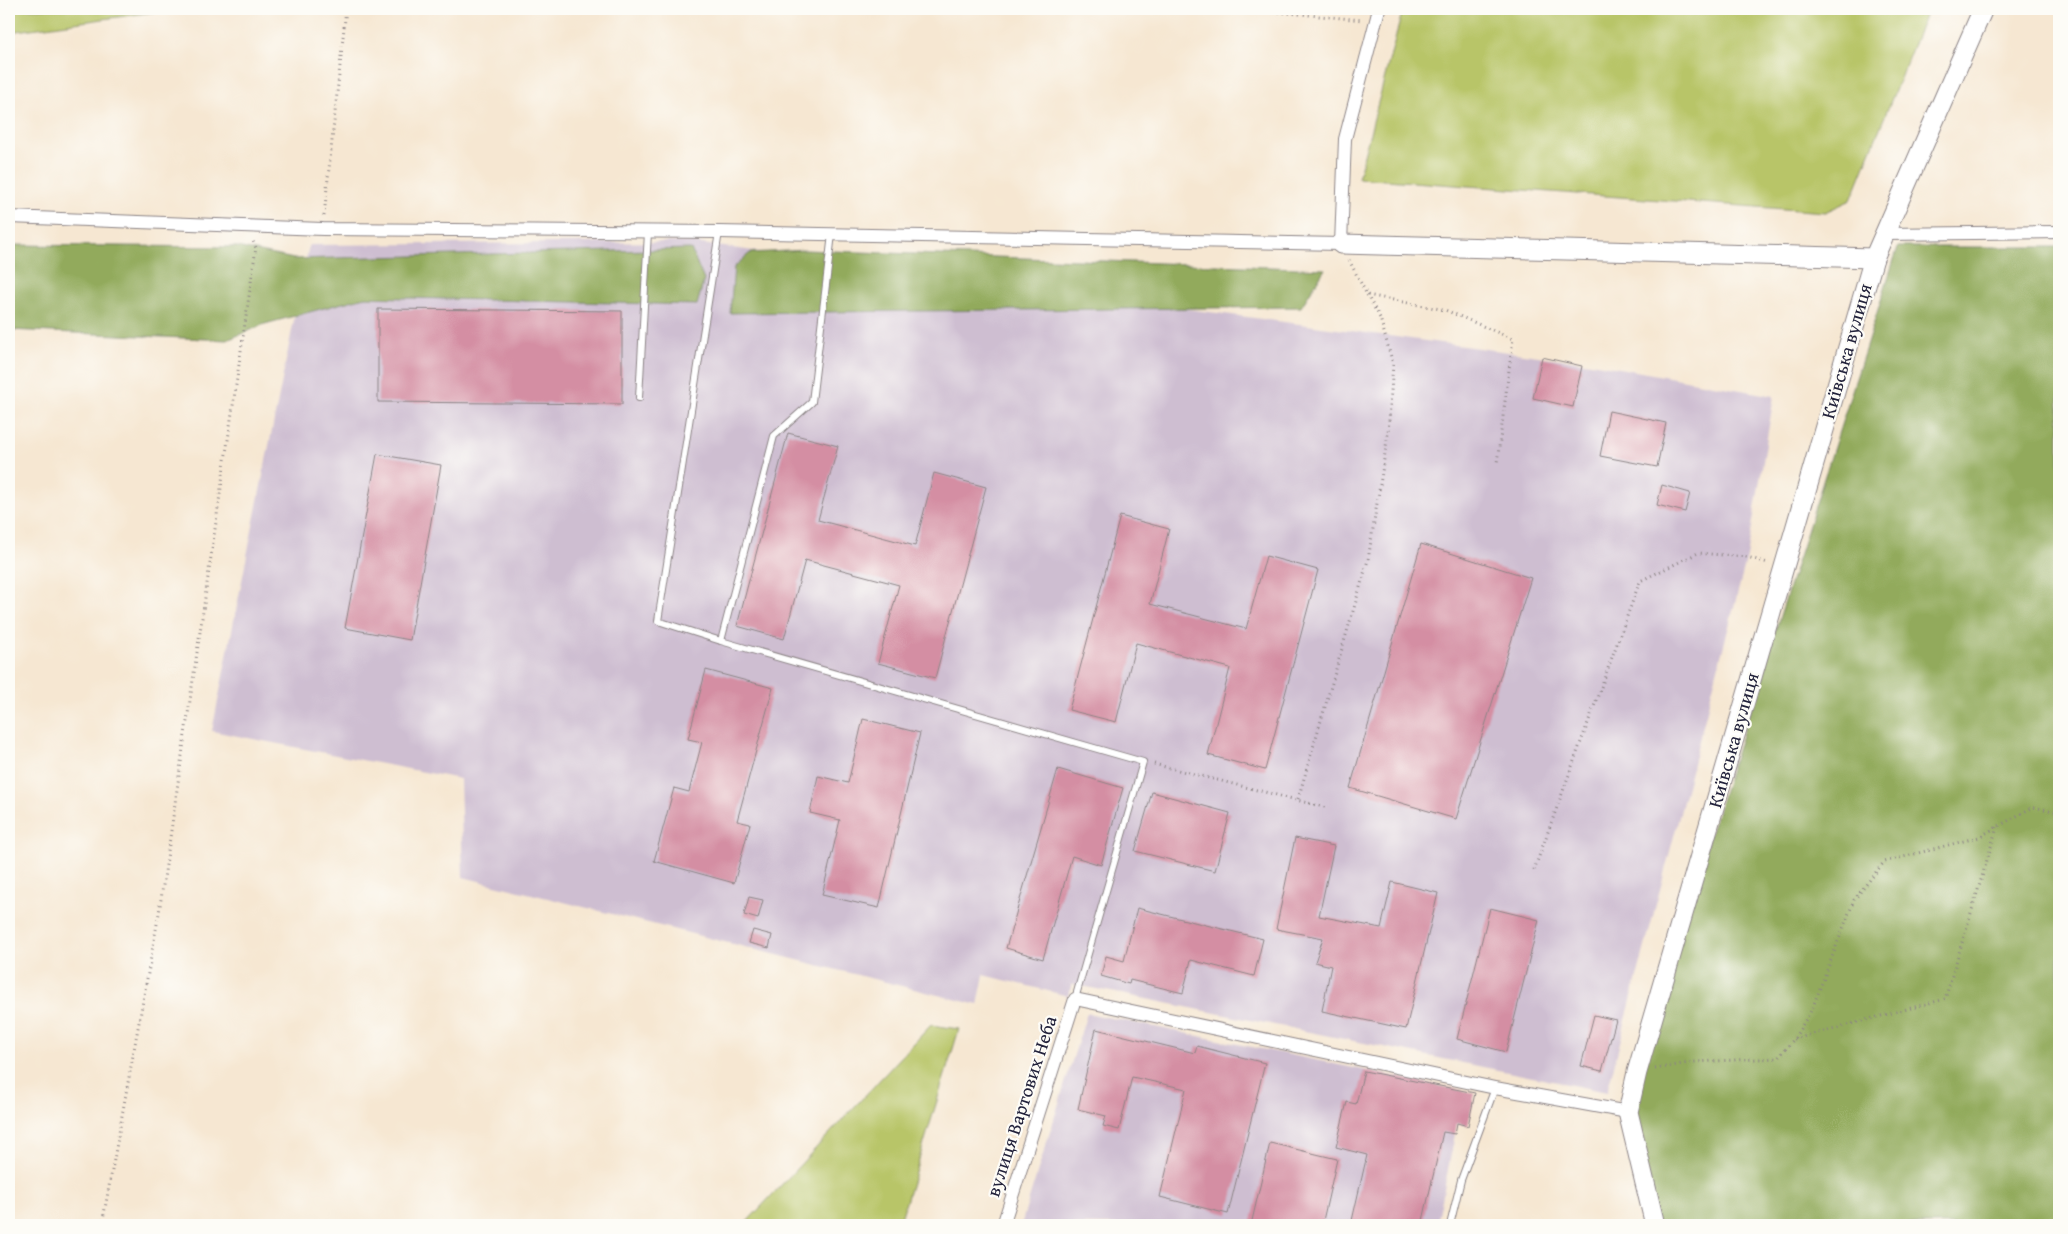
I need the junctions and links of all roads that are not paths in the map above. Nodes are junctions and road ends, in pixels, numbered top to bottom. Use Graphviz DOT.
graph roads {
  1 [pos="1380,9"];
  2 [pos="1983,9"];
  3 [pos="9,217"];
  4 [pos="648,232"];
  5 [pos="719,232"];
  6 [pos="2059,232"];
  7 [pos="832,234"];
  8 [pos="1883,234"];
  9 [pos="1341,244"];
  10 [pos="1874,258"];
  11 [pos="639,398"];
  12 [pos="721,641"];
  13 [pos="1075,999"];
  14 [pos="1495,1088"];
  15 [pos="1628,1112"];
  16 [pos="1003,1225"];
  17 [pos="1450,1225"];
  18 [pos="1655,1225"];
  1 -- 9 [label="street"];
  2 -- 8 [label="street, Київська вулиця"];
  3 -- 4 [label="street"];
  4 -- 5 [label="street"];
  4 -- 11 [label="lane"];
  5 -- 7 [label="street"];
  5 -- 12 [label="lane"];
  6 -- 8 [label="street"];
  7 -- 9 [label="street"];
  7 -- 12 [label="lane"];
  8 -- 10 [label="street, Київська вулиця"];
  9 -- 10 [label="street"];
  10 -- 15 [label="street, Київська вулиця"];
  12 -- 13 [label="lane"];
  13 -- 14 [label="street"];
  13 -- 16 [label="street, вулиця Вартових Неба"];
  14 -- 15 [label="street"];
  14 -- 17 [label="lane"];
  15 -- 18 [label="street, Київська вулиця"];
}
